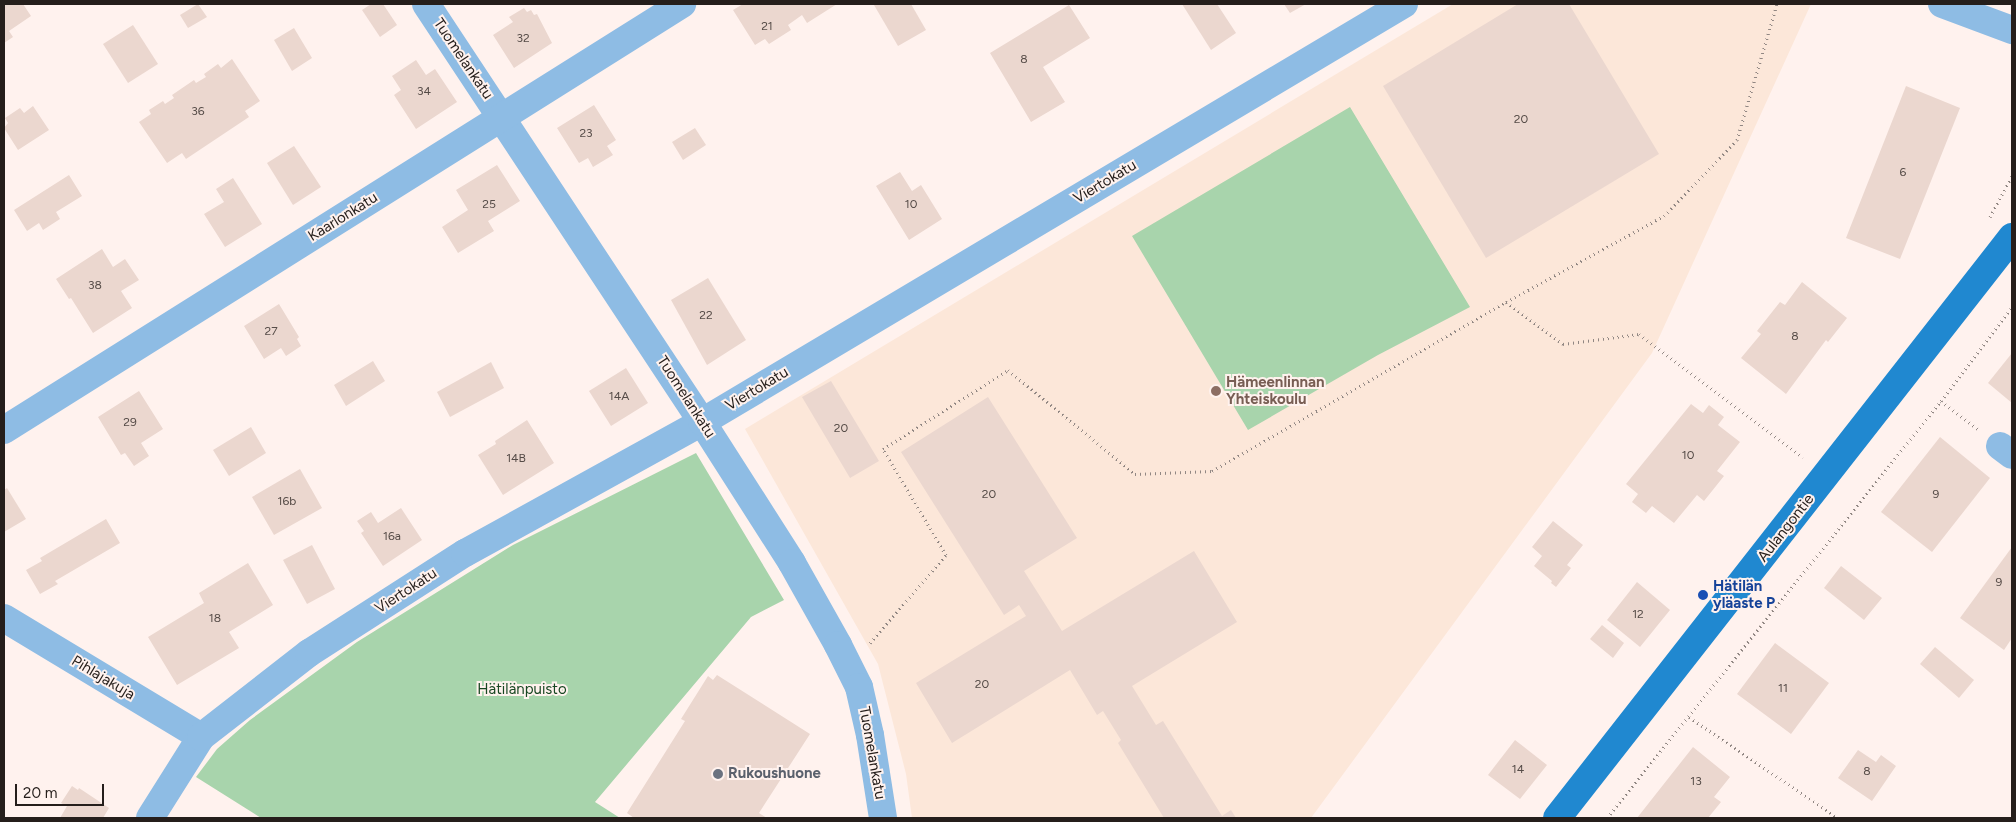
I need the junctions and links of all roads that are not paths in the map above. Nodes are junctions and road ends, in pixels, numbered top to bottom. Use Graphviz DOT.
graph roads {
  1 [pos="426,4"];
  2 [pos="682,4"];
  3 [pos="1404,4"];
  4 [pos="1942,4"];
  5 [pos="2012,30"];
  6 [pos="502,118"];
  7 [pos="2012,237"];
  8 [pos="702,422"];
  9 [pos="4,430"];
  10 [pos="4,618"];
  11 [pos="201,737"];
  12 [pos="150,818"];
  13 [pos="883,818"];
  14 [pos="1557,818"];
  1 -- 6 [label="street, Tuomelankatu"];
  2 -- 6 [label="street, Kaarlonkatu"];
  3 -- 8 [label="street, Viertokatu"];
  4 -- 5 [label="street"];
  6 -- 8 [label="street, Tuomelankatu"];
  6 -- 9 [label="street, Kaarlonkatu"];
  7 -- 14 [label="main road, Aulangontie"];
  8 -- 11 [label="street, Viertokatu"];
  8 -- 13 [label="street, Tuomelankatu"];
  10 -- 11 [label="street, Pihlajakuja"];
  11 -- 12 [label="street, Viertokatu"];
}
